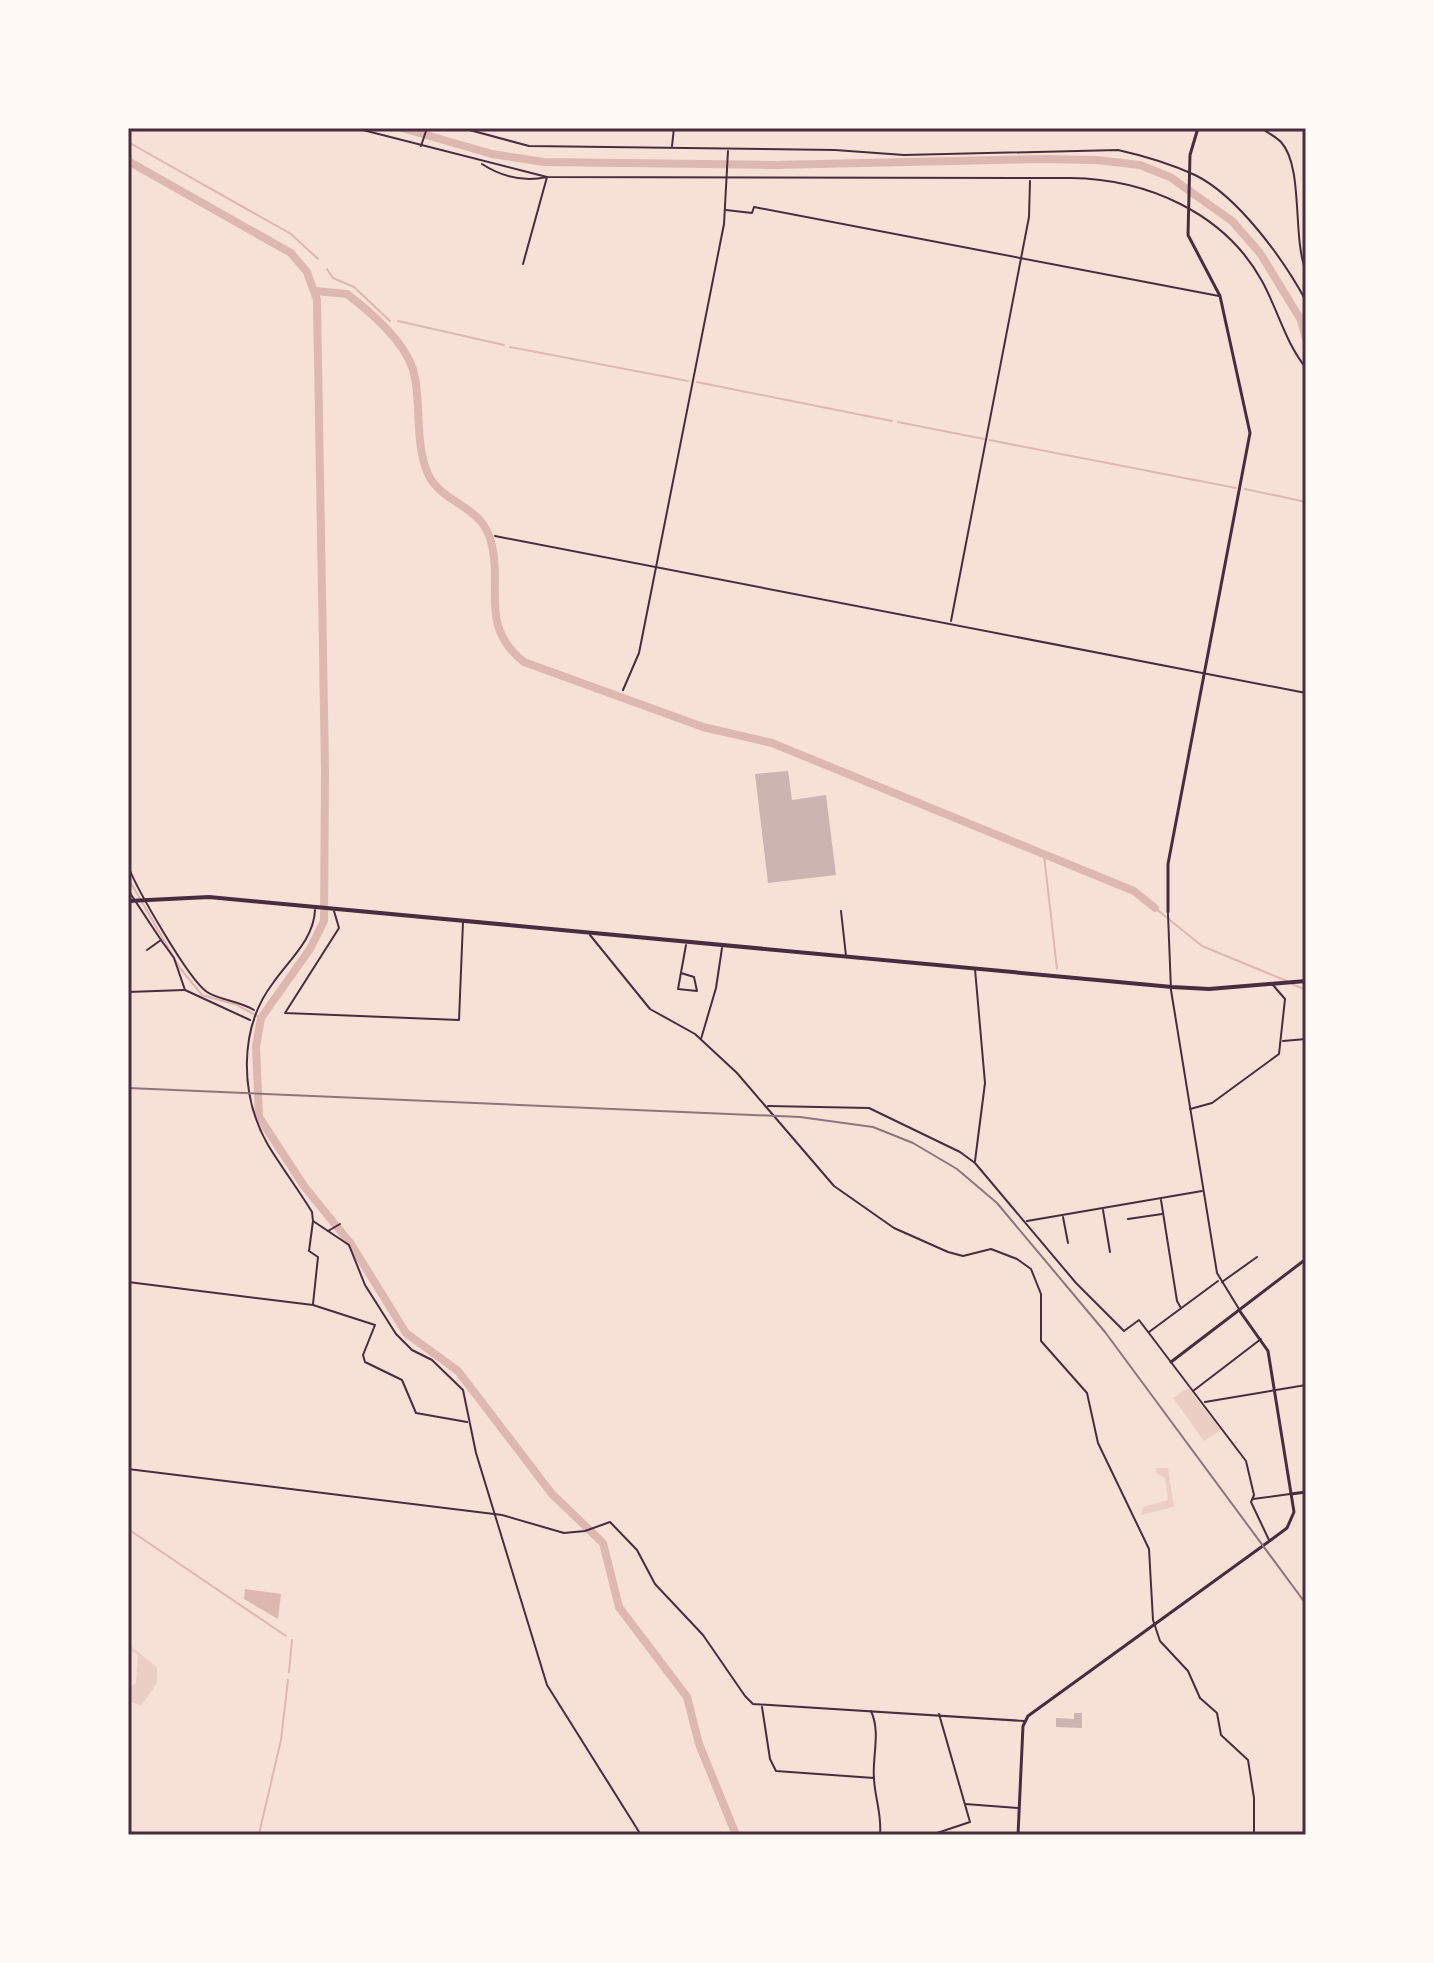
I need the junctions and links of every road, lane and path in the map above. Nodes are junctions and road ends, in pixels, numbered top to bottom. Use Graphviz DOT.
graph roads {
  1 [pos="355,128"];
  2 [pos="427,128"];
  3 [pos="462,128"];
  4 [pos="674,128"];
  5 [pos="1198,128"];
  6 [pos="1261,128"];
  7 [pos="421,145"];
  8 [pos="672,148"];
  9 [pos="728,151"];
  10 [pos="480,163"];
  11 [pos="1190,176"];
  12 [pos="547,177"];
  13 [pos="727,177"];
  14 [pos="1030,181"];
  15 [pos="1188,208"];
  16 [pos="726,210"];
  17 [pos="1021,260"];
  18 [pos="523,264"];
  19 [pos="1306,271"];
  20 [pos="1220,296"];
  21 [pos="1306,301"];
  22 [pos="1306,368"];
  23 [pos="495,536"];
  24 [pos="656,566"];
  25 [pos="951,623"];
  26 [pos="1206,672"];
  27 [pos="623,690"];
  28 [pos="1306,693"];
  29 [pos="128,866"];
  30 [pos="128,890"];
  31 [pos="146,899"];
  32 [pos="132,901"];
  33 [pos="316,909"];
  34 [pos="332,910"];
  35 [pos="841,911"];
  36 [pos="1168,912"];
  37 [pos="463,922"];
  38 [pos="590,935"];
  39 [pos="161,940"];
  40 [pos="687,944"];
  41 [pos="722,947"];
  42 [pos="147,950"];
  43 [pos="847,957"];
  44 [pos="975,969"];
  45 [pos="681,973"];
  46 [pos="1303,981"];
  47 [pos="1272,984"];
  48 [pos="1172,987"];
  49 [pos="185,990"];
  50 [pos="128,992"];
  51 [pos="254,1012"];
  52 [pos="251,1020"];
  53 [pos="701,1039"];
  54 [pos="1306,1039"];
  55 [pos="1282,1041"];
  56 [pos="767,1106"];
  57 [pos="1190,1109"];
  58 [pos="975,1163"];
  59 [pos="1204,1191"];
  60 [pos="1161,1198"];
  61 [pos="1103,1208"];
  62 [pos="1163,1213"];
  63 [pos="1063,1215"];
  64 [pos="1128,1219"];
  65 [pos="313,1221"];
  66 [pos="1026,1221"];
  67 [pos="340,1224"];
  68 [pos="327,1232"];
  69 [pos="1068,1243"];
  70 [pos="1110,1252"];
  71 [pos="1257,1257"];
  72 [pos="1306,1259"];
  73 [pos="128,1282"];
  74 [pos="1219,1282"];
  75 [pos="313,1305"];
  76 [pos="1181,1308"];
  77 [pos="1239,1310"];
  78 [pos="1148,1333"];
  79 [pos="1261,1339"];
  80 [pos="1171,1362"];
  81 [pos="1306,1385"];
  82 [pos="1274,1390"];
  83 [pos="1193,1391"];
  84 [pos="1202,1402"];
  85 [pos="468,1422"];
  86 [pos="128,1469"];
  87 [pos="1306,1492"];
  88 [pos="1291,1494"];
  89 [pos="1252,1499"];
  90 [pos="497,1515"];
  91 [pos="1269,1541"];
  92 [pos="1154,1626"];
  93 [pos="762,1705"];
  94 [pos="871,1710"];
  95 [pos="938,1713"];
  96 [pos="1024,1721"];
  97 [pos="874,1778"];
  98 [pos="964,1804"];
  99 [pos="1018,1808"];
  100 [pos="641,1835"];
  101 [pos="880,1835"];
  102 [pos="931,1835"];
  103 [pos="1018,1835"];
  104 [pos="1254,1835"];
  1 -- 7 [label="street"];
  2 -- 7 [label="street"];
  3 -- 8 [label="street"];
  4 -- 8 [label="street"];
  5 -- 11 [label="main road"];
  6 -- 19 [label="street"];
  7 -- 10 [label="street"];
  8 -- 9 [label="street"];
  9 -- 11 [label="street"];
  9 -- 13 [label="street"];
  10 -- 12 [label="street"];
  10 -- 12 [label="street"];
  11 -- 15 [label="main road"];
  11 -- 21 [label="street"];
  12 -- 13 [label="street"];
  12 -- 18 [label="street"];
  13 -- 14 [label="street"];
  13 -- 16 [label="street"];
  14 -- 15 [label="street"];
  14 -- 17 [label="street"];
  15 -- 20 [label="main road"];
  15 -- 22 [label="street"];
  16 -- 17 [label="street"];
  16 -- 24 [label="street"];
  17 -- 20 [label="street"];
  17 -- 25 [label="street"];
  20 -- 26 [label="main road"];
  23 -- 24 [label="street"];
  24 -- 25 [label="street"];
  24 -- 27 [label="street"];
  25 -- 26 [label="street"];
  26 -- 28 [label="street"];
  26 -- 36 [label="main road"];
  29 -- 31 [label="street"];
  30 -- 32 [label="street"];
  31 -- 32 [label="highway"];
  31 -- 33 [label="highway"];
  31 -- 51 [label="street"];
  32 -- 39 [label="street"];
  33 -- 34 [label="highway"];
  33 -- 51 [label="street"];
  34 -- 37 [label="highway"];
  34 -- 37 [label="street"];
  35 -- 43 [label="street"];
  36 -- 48 [label="street"];
  37 -- 38 [label="highway"];
  38 -- 40 [label="highway"];
  38 -- 53 [label="street"];
  39 -- 42 [label="street"];
  39 -- 49 [label="street"];
  40 -- 41 [label="highway"];
  40 -- 45 [label="street"];
  41 -- 43 [label="highway"];
  41 -- 53 [label="street"];
  43 -- 44 [label="highway"];
  44 -- 48 [label="highway"];
  44 -- 58 [label="street"];
  45 -- 45 [label="street"];
  46 -- 47 [label="highway"];
  47 -- 48 [label="highway"];
  47 -- 55 [label="street"];
  48 -- 57 [label="street"];
  49 -- 50 [label="street"];
  49 -- 52 [label="street"];
  51 -- 52 [label="street"];
  52 -- 65 [label="street"];
  53 -- 56 [label="street"];
  54 -- 55 [label="street"];
  55 -- 57 [label="street"];
  56 -- 58 [label="street"];
  56 -- 92 [label="street"];
  57 -- 59 [label="street"];
  58 -- 66 [label="street"];
  59 -- 60 [label="street"];
  59 -- 74 [label="street"];
  60 -- 61 [label="street"];
  60 -- 62 [label="street"];
  61 -- 63 [label="street"];
  61 -- 70 [label="street"];
  62 -- 64 [label="street"];
  62 -- 76 [label="street"];
  63 -- 66 [label="street"];
  63 -- 69 [label="street"];
  65 -- 68 [label="street"];
  65 -- 75 [label="street"];
  66 -- 78 [label="street"];
  67 -- 68 [label="street"];
  68 -- 85 [label="street"];
  71 -- 74 [label="street"];
  72 -- 77 [label="main road"];
  73 -- 75 [label="street"];
  74 -- 76 [label="street"];
  74 -- 77 [label="street"];
  75 -- 85 [label="street"];
  76 -- 78 [label="street"];
  77 -- 79 [label="main road"];
  77 -- 80 [label="main road"];
  78 -- 80 [label="street"];
  79 -- 82 [label="main road"];
  79 -- 83 [label="street"];
  80 -- 83 [label="street"];
  81 -- 82 [label="street"];
  82 -- 84 [label="street"];
  82 -- 88 [label="main road"];
  83 -- 84 [label="street"];
  84 -- 89 [label="street"];
  85 -- 90 [label="street"];
  86 -- 90 [label="street"];
  87 -- 88 [label="main road"];
  88 -- 89 [label="street"];
  88 -- 91 [label="main road"];
  89 -- 91 [label="street"];
  90 -- 93 [label="street"];
  90 -- 100 [label="street"];
  91 -- 92 [label="main road"];
  92 -- 96 [label="main road"];
  92 -- 104 [label="street"];
  93 -- 94 [label="street"];
  93 -- 97 [label="street"];
  94 -- 95 [label="street"];
  94 -- 97 [label="street"];
  95 -- 96 [label="street"];
  95 -- 98 [label="street"];
  96 -- 99 [label="main road"];
  97 -- 101 [label="street"];
  98 -- 99 [label="street"];
  98 -- 102 [label="street"];
  99 -- 103 [label="main road"];
}
